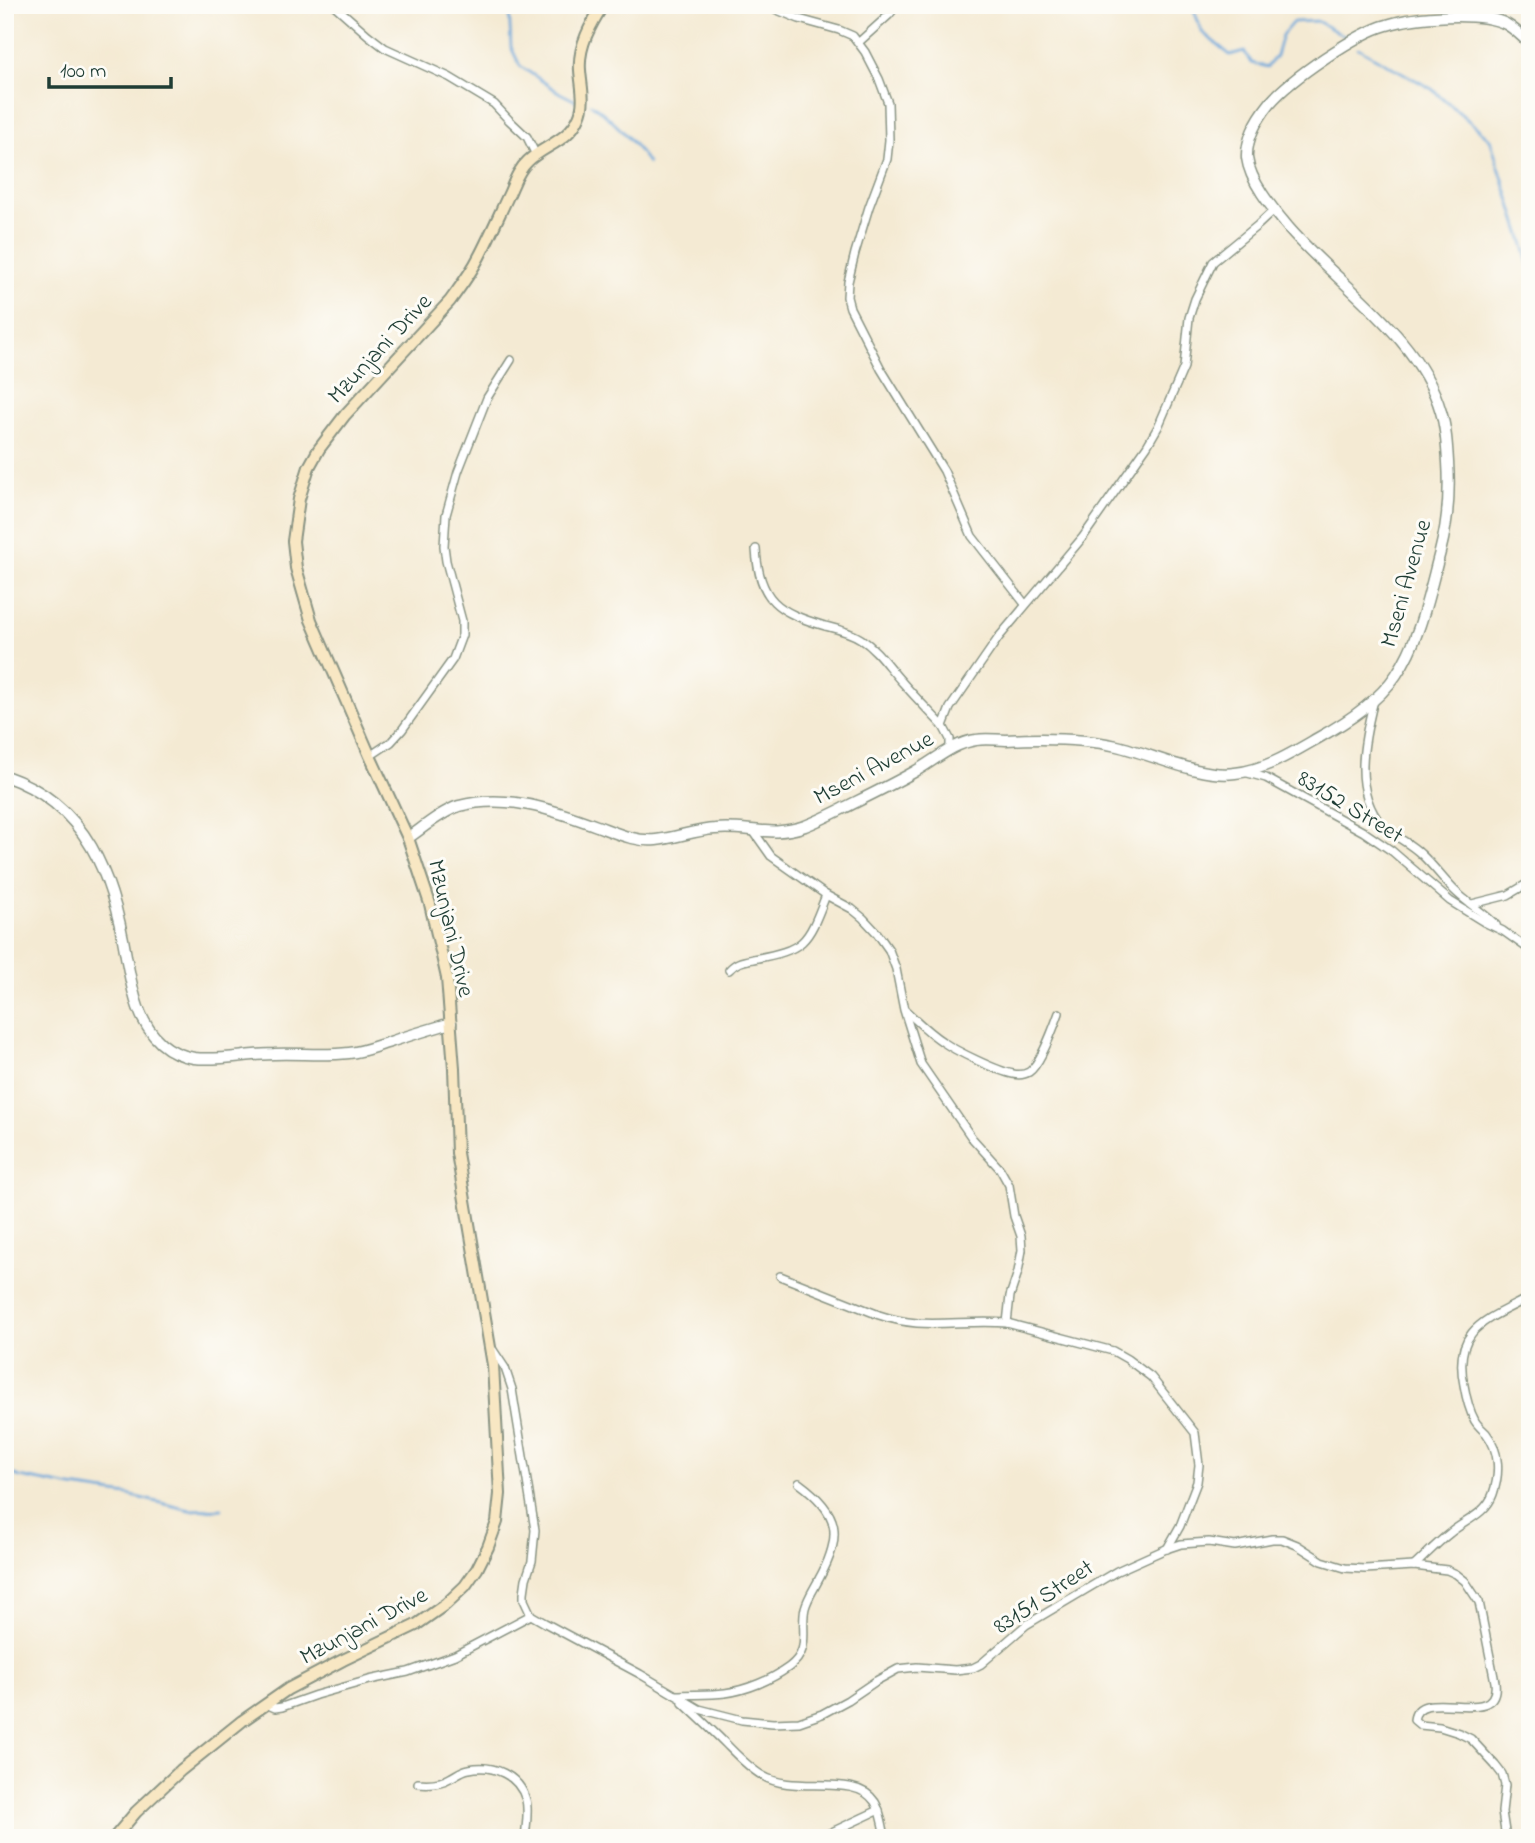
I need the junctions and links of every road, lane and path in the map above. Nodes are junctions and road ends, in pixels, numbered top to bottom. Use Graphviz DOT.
graph roads {
  1 [pos="334,5"];
  2 [pos="603,5"];
  3 [pos="765,5"];
  4 [pos="897,5"];
  5 [pos="859,42"];
  6 [pos="1530,44"];
  7 [pos="536,155"];
  8 [pos="1274,209"];
  9 [pos="511,360"];
  10 [pos="756,549"];
  11 [pos="1026,604"];
  12 [pos="1374,699"];
  13 [pos="943,726"];
  14 [pos="950,750"];
  15 [pos="370,756"];
  16 [pos="1242,772"];
  17 [pos="5,776"];
  18 [pos="754,832"];
  19 [pos="408,838"];
  20 [pos="1530,882"];
  21 [pos="826,895"];
  22 [pos="1472,904"];
  23 [pos="1503,931"];
  24 [pos="1530,950"];
  25 [pos="729,970"];
  26 [pos="904,1010"];
  27 [pos="1059,1013"];
  28 [pos="451,1023"];
  29 [pos="780,1276"];
  30 [pos="1530,1297"];
  31 [pos="1007,1323"];
  32 [pos="490,1344"];
  33 [pos="799,1483"];
  34 [pos="1166,1549"];
  35 [pos="1414,1566"];
  36 [pos="531,1615"];
  37 [pos="675,1695"];
  38 [pos="266,1704"];
  39 [pos="418,1783"];
  40 [pos="879,1810"];
  41 [pos="114,1838"];
  42 [pos="525,1838"];
  43 [pos="819,1838"];
  44 [pos="885,1838"];
  45 [pos="1506,1838"];
  1 -- 7 [label="street"];
  2 -- 7 [label="main road, Mzunjani Drive"];
  3 -- 5 [label="street"];
  4 -- 5 [label="street"];
  5 -- 11 [label="street"];
  6 -- 8 [label="street, Mseni Avenue"];
  7 -- 15 [label="main road, Mzunjani Drive"];
  8 -- 11 [label="street"];
  8 -- 12 [label="street, Mseni Avenue"];
  9 -- 15 [label="street"];
  10 -- 13 [label="street"];
  11 -- 13 [label="street"];
  12 -- 16 [label="street, Mseni Avenue"];
  12 -- 22 [label="street, 83152 Street"];
  13 -- 14 [label="street"];
  14 -- 16 [label="street, Mseni Avenue"];
  14 -- 18 [label="street, Mseni Avenue"];
  15 -- 19 [label="main road, Mzunjani Drive"];
  16 -- 23 [label="street, 83152 Street"];
  17 -- 28 [label="street"];
  18 -- 19 [label="street, Mseni Avenue"];
  18 -- 21 [label="street"];
  19 -- 28 [label="main road, Mzunjani Drive"];
  20 -- 22 [label="street"];
  21 -- 25 [label="street"];
  21 -- 26 [label="street"];
  22 -- 23 [label="street, 83152 Street"];
  23 -- 24 [label="street, 83152 Street"];
  26 -- 27 [label="street"];
  26 -- 31 [label="street"];
  28 -- 32 [label="main road, Mzunjani Drive"];
  29 -- 31 [label="street"];
  30 -- 35 [label="street"];
  31 -- 34 [label="street"];
  32 -- 36 [label="street"];
  32 -- 38 [label="main road, Mzunjani Drive"];
  33 -- 37 [label="street"];
  34 -- 35 [label="street, 83151 Street"];
  34 -- 37 [label="street, 83151 Street"];
  35 -- 45 [label="street, 83151 Street"];
  36 -- 37 [label="street, 83151 Street"];
  36 -- 38 [label="street"];
  37 -- 40 [label="street"];
  38 -- 41 [label="main road, Mzunjani Drive"];
  39 -- 42 [label="street"];
  40 -- 43 [label="street"];
  40 -- 44 [label="street"];
}
